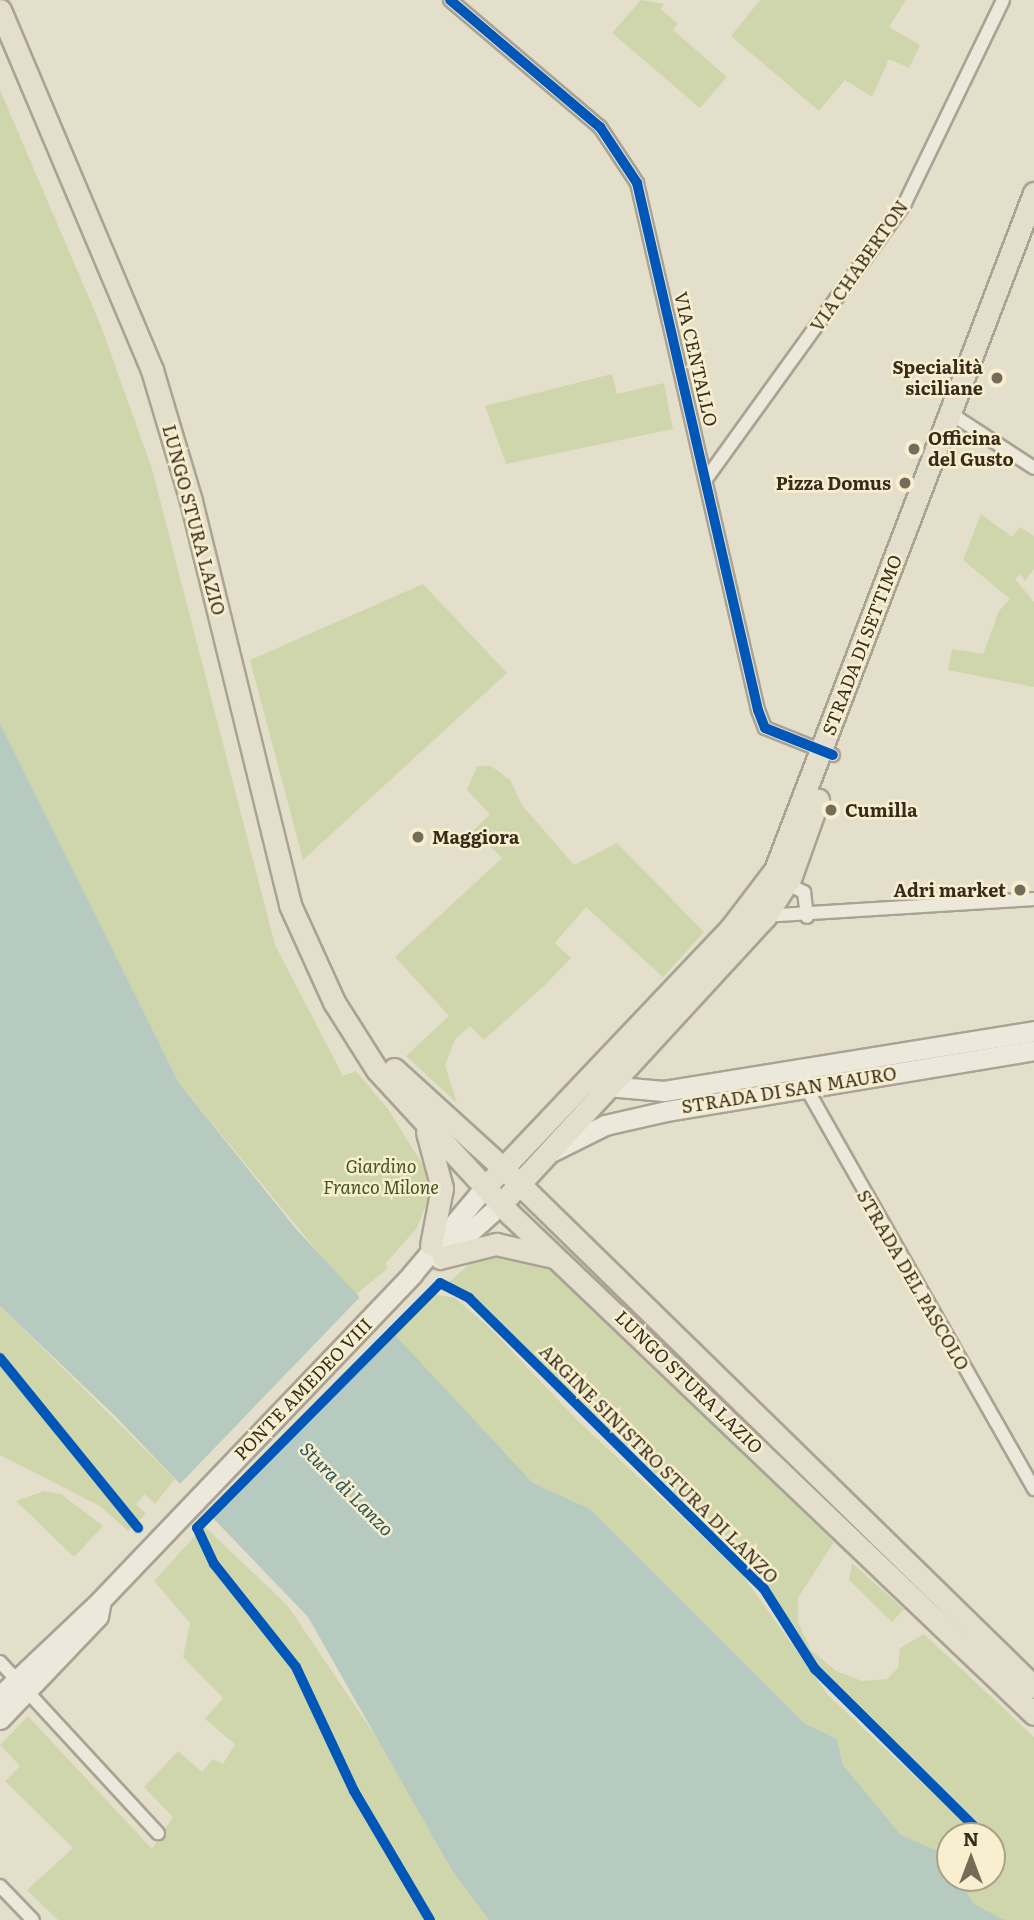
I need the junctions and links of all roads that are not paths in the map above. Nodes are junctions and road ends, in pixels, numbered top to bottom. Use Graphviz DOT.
graph roads {
  1 [pos="450,0"];
  2 [pos="1003,0"];
  3 [pos="0,10"];
  4 [pos="1034,193"];
  5 [pos="1034,227"];
  6 [pos="956,415"];
  7 [pos="1034,468"];
  8 [pos="706,479"];
  9 [pos="827,753"];
  10 [pos="779,881"];
  11 [pos="1034,899"];
  12 [pos="755,914"];
  13 [pos="807,917"];
  14 [pos="1034,1031"];
  15 [pos="358,1039"];
  16 [pos="1034,1050"];
  17 [pos="632,1057"];
  18 [pos="799,1079"];
  19 [pos="597,1086"];
  20 [pos="653,1091"];
  21 [pos="423,1120"];
  22 [pos="550,1152"];
  23 [pos="504,1169"];
  24 [pos="520,1185"];
  25 [pos="485,1187"];
  26 [pos="501,1204"];
  27 [pos="437,1251"];
  28 [pos="559,1259"];
  29 [pos="1034,1489"];
  30 [pos="0,1662"];
  31 [pos="22,1684"];
  32 [pos="1034,1687"];
  33 [pos="0,1696"];
  34 [pos="1034,1714"];
  35 [pos="0,1719"];
  36 [pos="158,1833"];
  37 [pos="0,1886"];
  38 [pos="33,1920"];
  1 -- 8 [label="street, VIA CENTALLO"];
  2 -- 8 [label="street, VIA CHABERTON"];
  3 -- 15 [label="main road, LUNGO STURA LAZIO"];
  4 -- 6 [label="main road, STRADA DI SETTIMO"];
  5 -- 6 [label="main road, STRADA DI SETTIMO"];
  6 -- 7 [label="street"];
  6 -- 9 [label="main road, STRADA DI SETTIMO"];
  8 -- 9 [label="street, VIA CENTALLO"];
  9 -- 10 [label="main road, STRADA DI SETTIMO"];
  10 -- 12 [label="main road, STRADA DI SETTIMO"];
  10 -- 13 [label="street"];
  11 -- 13 [label="street"];
  12 -- 13 [label="street"];
  12 -- 17 [label="main road, STRADA DI SETTIMO"];
  12 -- 19 [label="main road, STRADA DI SETTIMO"];
  14 -- 18 [label="main road, STRADA DI SAN MAURO"];
  15 -- 21 [label="main road, LUNGO STURA LAZIO"];
  15 -- 23 [label="main road, LUNGO STURA LAZIO"];
  16 -- 18 [label="main road, STRADA DI SAN MAURO"];
  17 -- 19 [label="main road, STRADA DI SETTIMO"];
  17 -- 20 [label="main road"];
  18 -- 20 [label="main road, STRADA DI SAN MAURO"];
  18 -- 22 [label="main road, STRADA DI SAN MAURO"];
  18 -- 29 [label="street, STRADA DEL PASCOLO"];
  19 -- 20 [label="main road, STRADA DI SAN MAURO"];
  19 -- 22 [label="main road"];
  19 -- 23 [label="main road"];
  21 -- 25 [label="main road, LUNGO STURA LAZIO"];
  21 -- 27 [label="main road"];
  22 -- 24 [label="main road"];
  23 -- 24 [label="main road, LUNGO STURA LAZIO"];
  23 -- 25 [label="main road"];
  24 -- 26 [label="main road"];
  24 -- 32 [label="main road, LUNGO STURA LAZIO"];
  25 -- 26 [label="main road, LUNGO STURA LAZIO"];
  25 -- 27 [label="main road"];
  26 -- 27 [label="main road"];
  26 -- 28 [label="main road, LUNGO STURA LAZIO"];
  27 -- 28 [label="main road"];
  27 -- 31 [label="main road, PONTE AMEDEO VIII"];
  28 -- 34 [label="main road, LUNGO STURA LAZIO"];
  30 -- 31 [label="street"];
  31 -- 33 [label="main road"];
  31 -- 35 [label="main road"];
  31 -- 36 [label="street"];
  37 -- 38 [label="street"];
}
